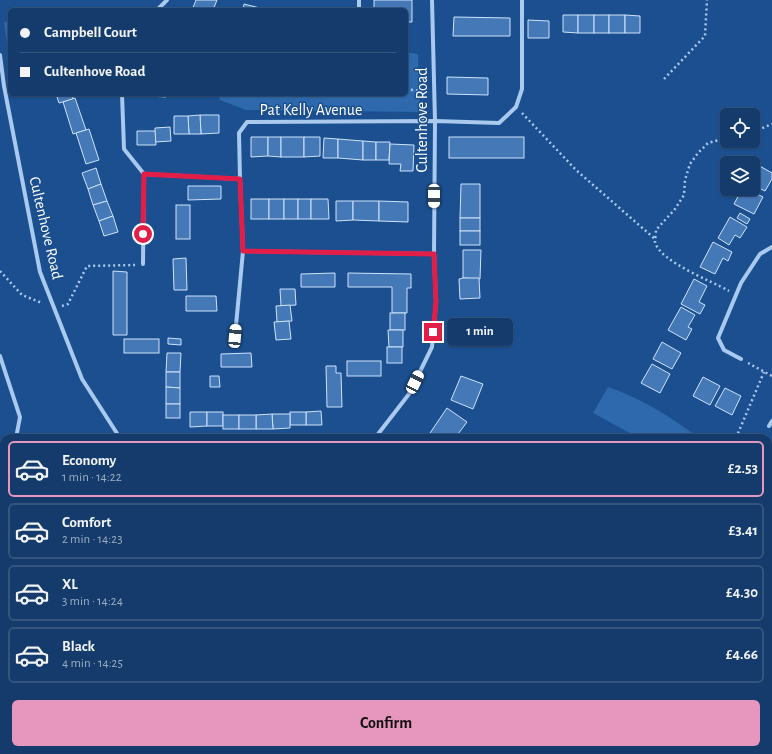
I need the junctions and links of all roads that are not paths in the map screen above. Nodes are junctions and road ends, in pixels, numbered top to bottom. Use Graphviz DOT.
graph roads {
  1 [pos="167,0"];
  2 [pos="432,0"];
  3 [pos="522,0"];
  4 [pos="159,8"];
  5 [pos="0,55"];
  6 [pos="122,96"];
  7 [pos="435,121"];
  8 [pos="144,174"];
  9 [pos="240,179"];
  10 [pos="772,247"];
  11 [pos="243,251"];
  12 [pos="434,254"];
  13 [pos="143,264"];
  14 [pos="235,336"];
  15 [pos="0,356"];
  16 [pos="741,359"];
  17 [pos="772,422"];
  18 [pos="769,426"];
  19 [pos="17,434"];
  20 [pos="117,434"];
  21 [pos="378,434"];
  1 -- 4 [label="street"];
  2 -- 7 [label="street, Cultenhove Road"];
  3 -- 7 [label="street"];
  5 -- 20 [label="street, Cultenhove Road"];
  6 -- 8 [label="street"];
  7 -- 9 [label="street, Pat Kelly Avenue"];
  7 -- 12 [label="street, Cultenhove Road"];
  8 -- 9 [label="street"];
  8 -- 13 [label="street"];
  9 -- 11 [label="street"];
  10 -- 16 [label="street"];
  11 -- 12 [label="street"];
  11 -- 14 [label="street"];
  12 -- 21 [label="street, Cultenhove Road"];
  15 -- 19 [label="street"];
  17 -- 18 [label="street"];
}
